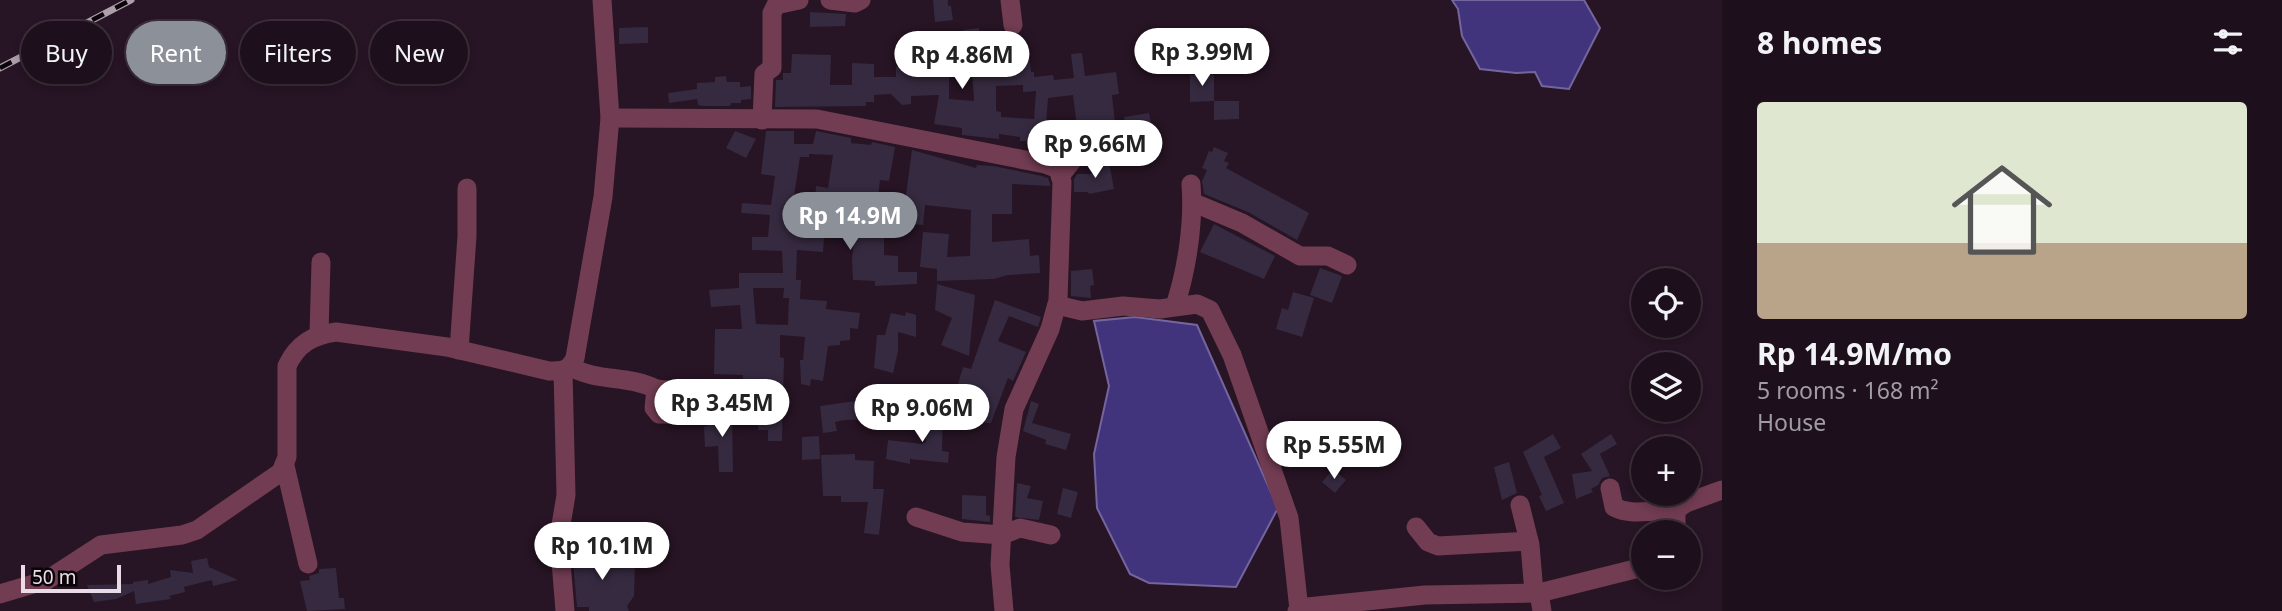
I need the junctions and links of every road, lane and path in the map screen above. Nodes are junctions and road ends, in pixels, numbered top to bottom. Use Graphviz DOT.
graph roads {
  1 [pos="602,0"];
  2 [pos="799,0"];
  3 [pos="830,0"];
  4 [pos="861,0"];
  5 [pos="1010,0"];
  6 [pos="1013,25"];
  7 [pos="610,118"];
  8 [pos="762,120"];
  9 [pos="1093,134"];
  10 [pos="1061,175"];
  11 [pos="467,188"];
  12 [pos="320,262"];
  13 [pos="1347,265"];
  14 [pos="1057,305"];
  15 [pos="1175,306"];
  16 [pos="319,334"];
  17 [pos="459,350"];
  18 [pos="567,369"];
  19 [pos="656,389"];
  20 [pos="685,392"];
  21 [pos="705,415"];
  22 [pos="285,466"];
  23 [pos="1610,488"];
  24 [pos="1722,490"];
  25 [pos="1520,505"];
  26 [pos="1675,512"];
  27 [pos="916,517"];
  28 [pos="1675,520"];
  29 [pos="1416,527"];
  30 [pos="1002,535"];
  31 [pos="1051,535"];
  32 [pos="1529,541"];
  33 [pos="308,564"];
  34 [pos="1631,571"];
  35 [pos="0,594"];
  36 [pos="1539,599"];
  37 [pos="1396,604"];
  38 [pos="1298,610"];
  39 [pos="565,611"];
  40 [pos="1004,611"];
  1 -- 7 [label="street"];
  2 -- 8 [label="street"];
  3 -- 4 [label="street"];
  5 -- 6 [label="street"];
  7 -- 8 [label="street"];
  7 -- 18 [label="street"];
  8 -- 10 [label="street"];
  9 -- 10 [label="street"];
  10 -- 14 [label="street"];
  11 -- 17 [label="street"];
  12 -- 16 [label="street"];
  13 -- 15 [label="street"];
  14 -- 15 [label="street"];
  14 -- 30 [label="street"];
  15 -- 38 [label="street"];
  16 -- 17 [label="street"];
  16 -- 22 [label="street"];
  17 -- 18 [label="street"];
  18 -- 19 [label="street"];
  18 -- 39 [label="street"];
  19 -- 20 [label="street"];
  19 -- 21 [label="street"];
  22 -- 33 [label="street"];
  22 -- 35 [label="street"];
  23 -- 26 [label="street"];
  24 -- 26 [label="street"];
  25 -- 32 [label="street"];
  26 -- 28 [label="street"];
  27 -- 30 [label="street"];
  29 -- 32 [label="street"];
  30 -- 31 [label="street"];
  30 -- 40 [label="street"];
  32 -- 36 [label="street"];
  34 -- 36 [label="street"];
  36 -- 37 [label="street"];
  37 -- 38 [label="street"];
}
